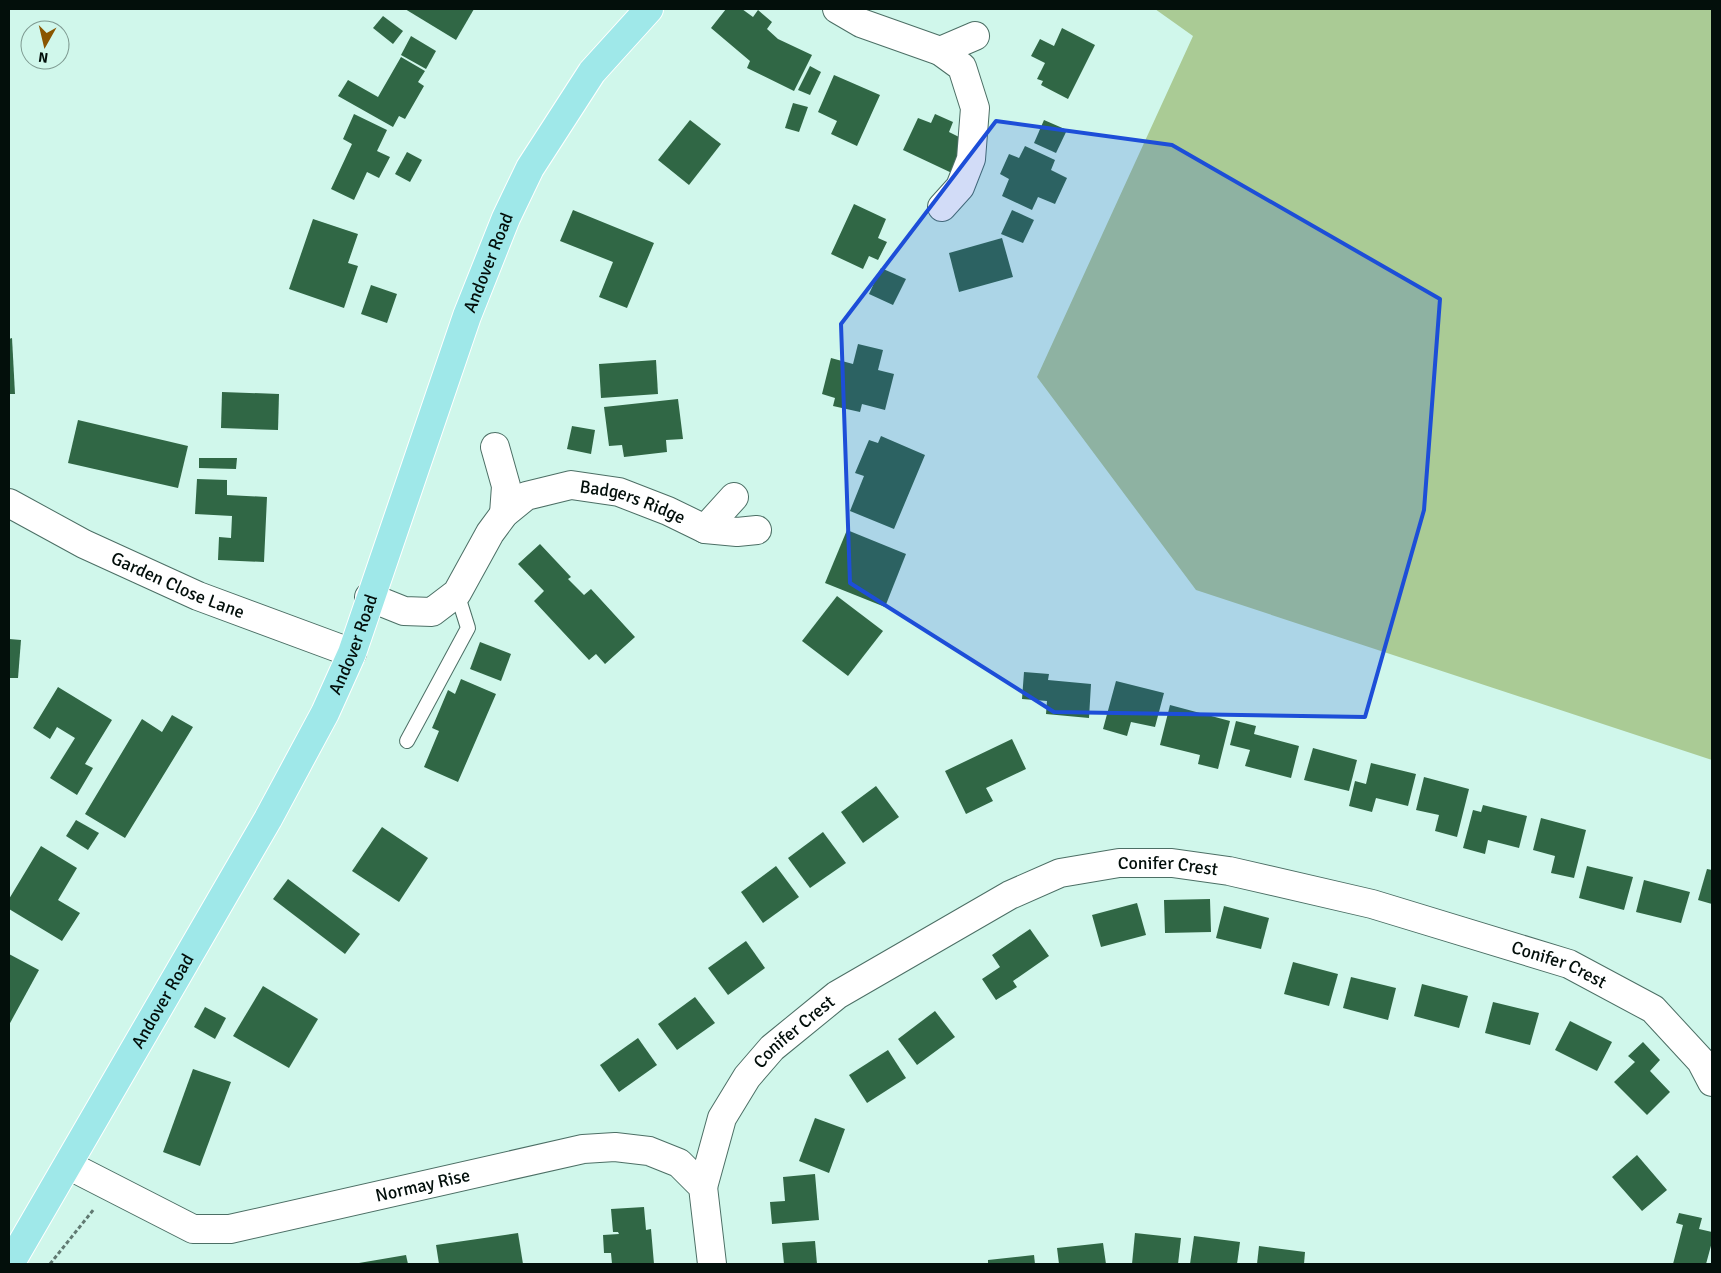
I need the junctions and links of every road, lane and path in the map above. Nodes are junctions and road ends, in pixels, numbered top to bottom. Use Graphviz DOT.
graph roads {
  1 [pos="649,9"];
  2 [pos="837,9"];
  3 [pos="975,36"];
  4 [pos="940,51"];
  5 [pos="942,207"];
  6 [pos="495,447"];
  7 [pos="734,497"];
  8 [pos="9,503"];
  9 [pos="504,514"];
  10 [pos="705,529"];
  11 [pos="757,530"];
  12 [pos="457,593"];
  13 [pos="369,597"];
  14 [pos="352,653"];
  15 [pos="407,741"];
  16 [pos="1712,1082"];
  17 [pos="68,1165"];
  18 [pos="703,1186"];
  19 [pos="112,1187"];
  20 [pos="10,1264"];
  21 [pos="50,1264"];
  22 [pos="712,1264"];
  1 -- 13 [label="main road, Andover Road"];
  2 -- 4 [label="street"];
  3 -- 4 [label="street"];
  4 -- 5 [label="street"];
  6 -- 9 [label="street"];
  7 -- 10 [label="street, Badgers Ridge"];
  8 -- 14 [label="street, Garden Close Lane"];
  9 -- 10 [label="street, Badgers Ridge"];
  9 -- 12 [label="street, Badgers Ridge"];
  10 -- 11 [label="street, Badgers Ridge"];
  12 -- 13 [label="street, Badgers Ridge"];
  12 -- 15 [label="lane"];
  13 -- 14 [label="main road, Andover Road"];
  14 -- 17 [label="main road, Andover Road"];
  16 -- 18 [label="street, Conifer Crest"];
  17 -- 19 [label="street, Normay Rise"];
  17 -- 20 [label="main road, Andover Road"];
  18 -- 19 [label="street, Normay Rise"];
  18 -- 22 [label="street"];
  19 -- 21 [label="path"];
}
